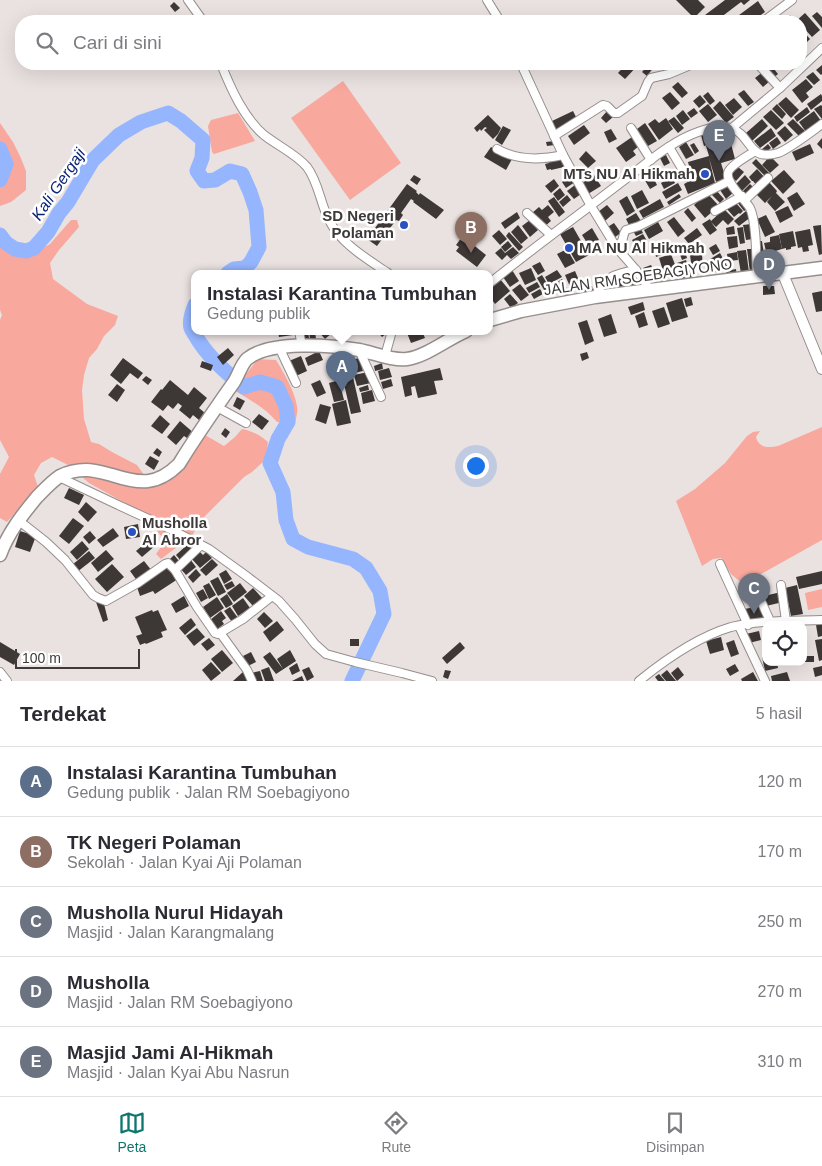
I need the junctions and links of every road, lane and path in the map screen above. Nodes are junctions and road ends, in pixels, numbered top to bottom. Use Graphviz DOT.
graph roads {
  1 [pos="188,0"];
  2 [pos="487,0"];
  3 [pos="792,0"];
  4 [pos="199,15"];
  5 [pos="496,15"];
  6 [pos="772,15"];
  7 [pos="822,48"];
  8 [pos="807,62"];
  9 [pos="224,70"];
  10 [pos="524,70"];
  11 [pos="679,70"];
  12 [pos="764,70"];
  13 [pos="799,70"];
  14 [pos="780,88"];
  15 [pos="822,124"];
  16 [pos="632,128"];
  17 [pos="732,128"];
  18 [pos="554,136"];
  19 [pos="669,147"];
  20 [pos="497,149"];
  21 [pos="755,151"];
  22 [pos="563,155"];
  23 [pos="651,160"];
  24 [pos="687,177"];
  25 [pos="768,178"];
  26 [pos="729,182"];
  27 [pos="743,198"];
  28 [pos="591,206"];
  29 [pos="715,211"];
  30 [pos="527,213"];
  31 [pos="551,235"];
  32 [pos="616,247"];
  33 [pos="822,268"];
  34 [pos="384,270"];
  35 [pos="636,270"];
  36 [pos="782,274"];
  37 [pos="757,277"];
  38 [pos="493,281"];
  39 [pos="651,291"];
  40 [pos="594,297"];
  41 [pos="493,319"];
  42 [pos="300,335"];
  43 [pos="392,335"];
  44 [pos="455,335"];
  45 [pos="302,346"];
  46 [pos="279,347"];
  47 [pos="359,350"];
  48 [pos="395,358"];
  49 [pos="822,369"];
  50 [pos="296,383"];
  51 [pos="381,397"];
  52 [pos="217,407"];
  53 [pos="246,423"];
  54 [pos="59,477"];
  55 [pos="18,520"];
  56 [pos="201,545"];
  57 [pos="0,555"];
  58 [pos="720,564"];
  59 [pos="175,570"];
  60 [pos="781,585"];
  61 [pos="756,590"];
  62 [pos="272,596"];
  63 [pos="822,620"];
  64 [pos="770,621"];
  65 [pos="786,621"];
  66 [pos="762,623"];
  67 [pos="748,625"];
  68 [pos="739,626"];
  69 [pos="221,634"];
  70 [pos="0,672"];
  71 [pos="642,680"];
  72 [pos="8,681"];
  73 [pos="252,681"];
  74 [pos="432,681"];
  75 [pos="765,681"];
  1 -- 4 [label="street"];
  2 -- 5 [label="street"];
  3 -- 6 [label="street"];
  7 -- 8 [label="street"];
  9 -- 34 [label="street"];
  10 -- 18 [label="street"];
  11 -- 18 [label="street"];
  12 -- 14 [label="street"];
  13 -- 14 [label="street"];
  14 -- 17 [label="street"];
  15 -- 21 [label="street"];
  16 -- 23 [label="street"];
  17 -- 19 [label="street"];
  17 -- 21 [label="street"];
  18 -- 22 [label="street"];
  19 -- 23 [label="street"];
  19 -- 24 [label="street"];
  20 -- 22 [label="street"];
  21 -- 26 [label="street"];
  22 -- 28 [label="street"];
  23 -- 28 [label="street"];
  25 -- 27 [label="street"];
  26 -- 27 [label="street"];
  26 -- 32 [label="street"];
  27 -- 29 [label="street"];
  27 -- 37 [label="street"];
  28 -- 31 [label="street"];
  28 -- 32 [label="street"];
  30 -- 31 [label="street"];
  31 -- 38 [label="street"];
  32 -- 35 [label="street"];
  33 -- 36 [label="main road, JALAN RM SOEBAGIYONO"];
  35 -- 39 [label="street"];
  35 -- 40 [label="street"];
  36 -- 37 [label="main road, JALAN RM SOEBAGIYONO"];
  36 -- 49 [label="street"];
  37 -- 39 [label="main road, JALAN RM SOEBAGIYONO"];
  39 -- 40 [label="main road, JALAN RM SOEBAGIYONO"];
  40 -- 41 [label="main road, JALAN RM SOEBAGIYONO"];
  42 -- 45 [label="street"];
  43 -- 48 [label="street"];
  44 -- 48 [label="main road"];
  45 -- 46 [label="main road"];
  45 -- 47 [label="main road"];
  46 -- 50 [label="street"];
  46 -- 52 [label="main road"];
  47 -- 48 [label="main road"];
  47 -- 51 [label="street"];
  52 -- 53 [label="street"];
  52 -- 54 [label="main road"];
  54 -- 55 [label="main road"];
  54 -- 56 [label="street"];
  55 -- 57 [label="main road"];
  55 -- 59 [label="street"];
  56 -- 59 [label="street"];
  56 -- 62 [label="street"];
  58 -- 67 [label="street"];
  59 -- 69 [label="street"];
  60 -- 65 [label="street"];
  61 -- 64 [label="street"];
  62 -- 69 [label="street"];
  62 -- 74 [label="street"];
  63 -- 65 [label="street"];
  66 -- 67 [label="street"];
  67 -- 68 [label="street"];
  68 -- 71 [label="street"];
  68 -- 75 [label="street"];
  69 -- 73 [label="street"];
  70 -- 72 [label="street"];
}
